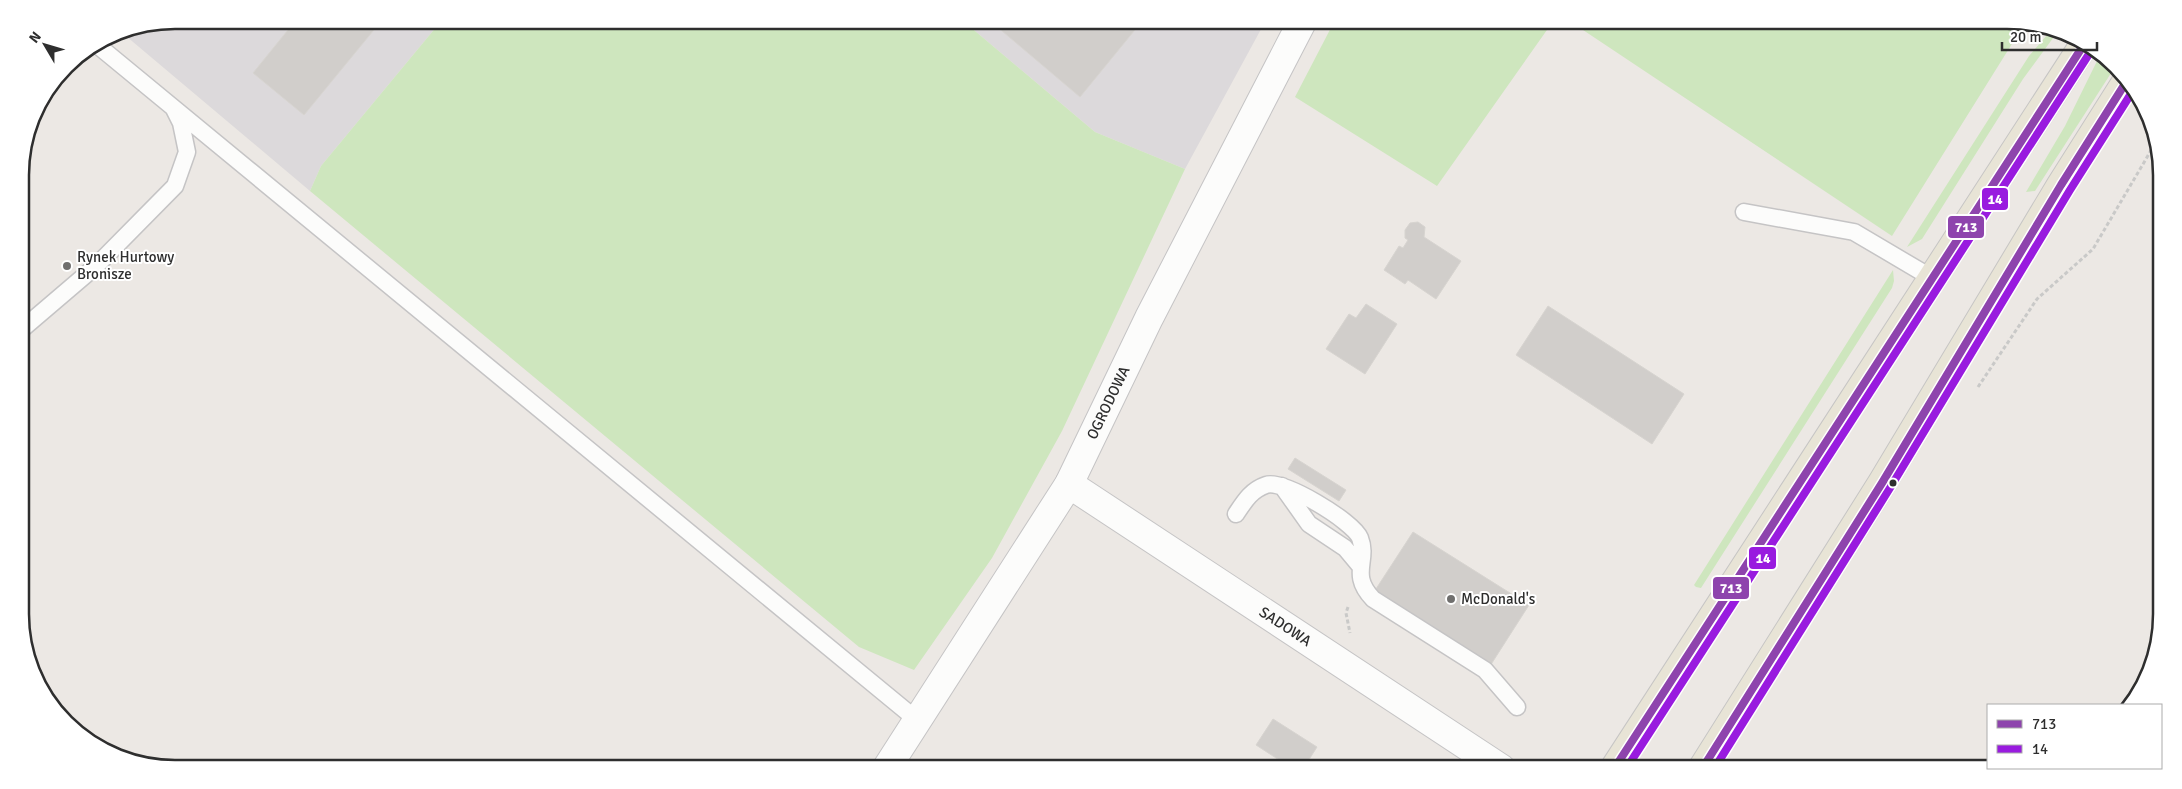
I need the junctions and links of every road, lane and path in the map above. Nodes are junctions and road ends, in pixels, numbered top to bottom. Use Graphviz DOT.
graph roads {
  1 [pos="1298,29"];
  2 [pos="102,49"];
  3 [pos="2081,49"];
  4 [pos="2123,86"];
  5 [pos="172,107"];
  6 [pos="2150,148"];
  7 [pos="1744,212"];
  8 [pos="1932,278"];
  9 [pos="29,323"];
  10 [pos="1975,390"];
  11 [pos="1069,484"];
  12 [pos="1282,486"];
  13 [pos="1236,514"];
  14 [pos="1360,566"];
  15 [pos="1517,707"];
  16 [pos="917,720"];
  17 [pos="892,760"];
  18 [pos="1488,760"];
  19 [pos="1620,760"];
  20 [pos="1708,760"];
  1 -- 11 [label="street, OGRODOWA"];
  2 -- 5 [label="lane"];
  3 -- 8 [label="main road"];
  4 -- 20 [label="main road"];
  5 -- 9 [label="lane"];
  5 -- 16 [label="lane"];
  6 -- 10 [label="path"];
  7 -- 8 [label="lane"];
  8 -- 19 [label="main road"];
  11 -- 16 [label="street, OGRODOWA"];
  11 -- 18 [label="street, SADOWA"];
  12 -- 13 [label="lane"];
  12 -- 14 [label="lane"];
  12 -- 14 [label="lane"];
  14 -- 15 [label="lane"];
  16 -- 17 [label="street, OGRODOWA"];
}
